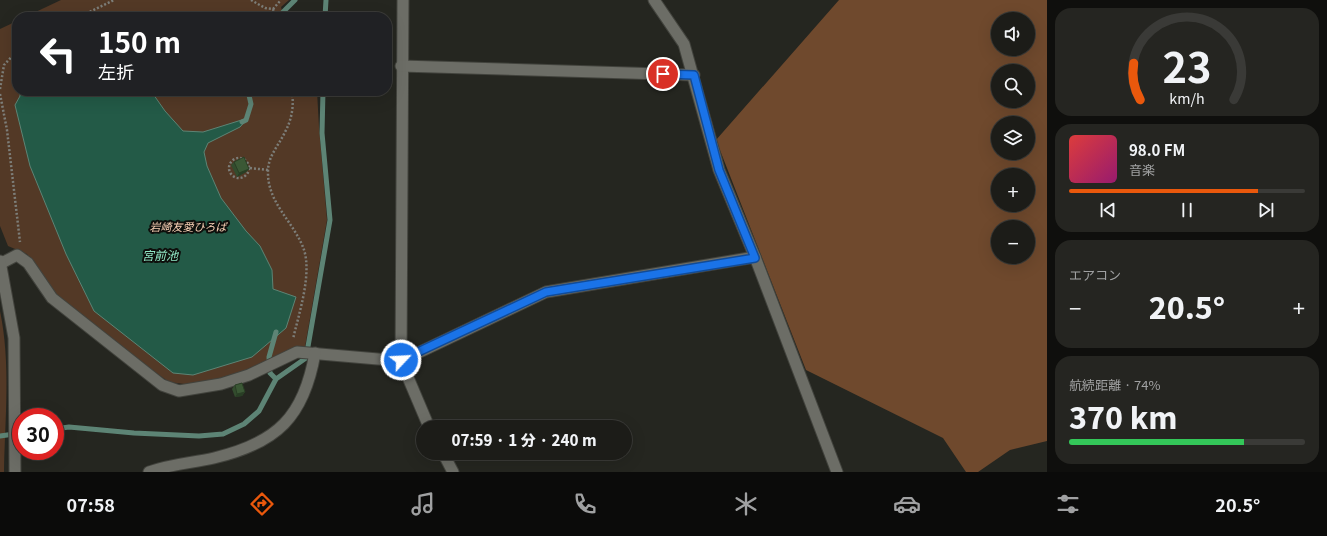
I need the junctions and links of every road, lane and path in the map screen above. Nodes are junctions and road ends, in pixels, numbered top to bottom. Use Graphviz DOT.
graph roads {
  1 [pos="114,0"];
  2 [pos="250,0"];
  3 [pos="281,0"];
  4 [pos="403,0"];
  5 [pos="654,0"];
  6 [pos="273,9"];
  7 [pos="89,12"];
  8 [pos="274,12"];
  9 [pos="12,56"];
  10 [pos="401,66"];
  11 [pos="694,75"];
  12 [pos="0,89"];
  13 [pos="0,94"];
  14 [pos="292,96"];
  15 [pos="250,168"];
  16 [pos="268,170"];
  17 [pos="17,255"];
  18 [pos="755,258"];
  19 [pos="0,263"];
  20 [pos="315,353"];
  21 [pos="292,354"];
  22 [pos="401,360"];
  23 [pos="426,420"];
  24 [pos="447,460"];
  25 [pos="15,472"];
  26 [pos="149,472"];
  27 [pos="453,472"];
  28 [pos="837,472"];
  1 -- 7 [label="path"];
  2 -- 6 [label="path"];
  3 -- 6 [label="path"];
  4 -- 10 [label="street"];
  5 -- 11 [label="street"];
  6 -- 8 [label="path"];
  9 -- 12 [label="path"];
  10 -- 11 [label="street"];
  10 -- 22 [label="street"];
  11 -- 18 [label="street"];
  13 -- 17 [label="path"];
  14 -- 16 [label="path"];
  15 -- 15 [label="path"];
  15 -- 16 [label="path"];
  16 -- 21 [label="path"];
  17 -- 19 [label="street"];
  17 -- 21 [label="street"];
  18 -- 22 [label="street"];
  18 -- 28 [label="street"];
  19 -- 25 [label="street"];
  20 -- 21 [label="street"];
  20 -- 22 [label="street"];
  20 -- 26 [label="street"];
  22 -- 23 [label="street"];
  24 -- 27 [label="street"];
}
